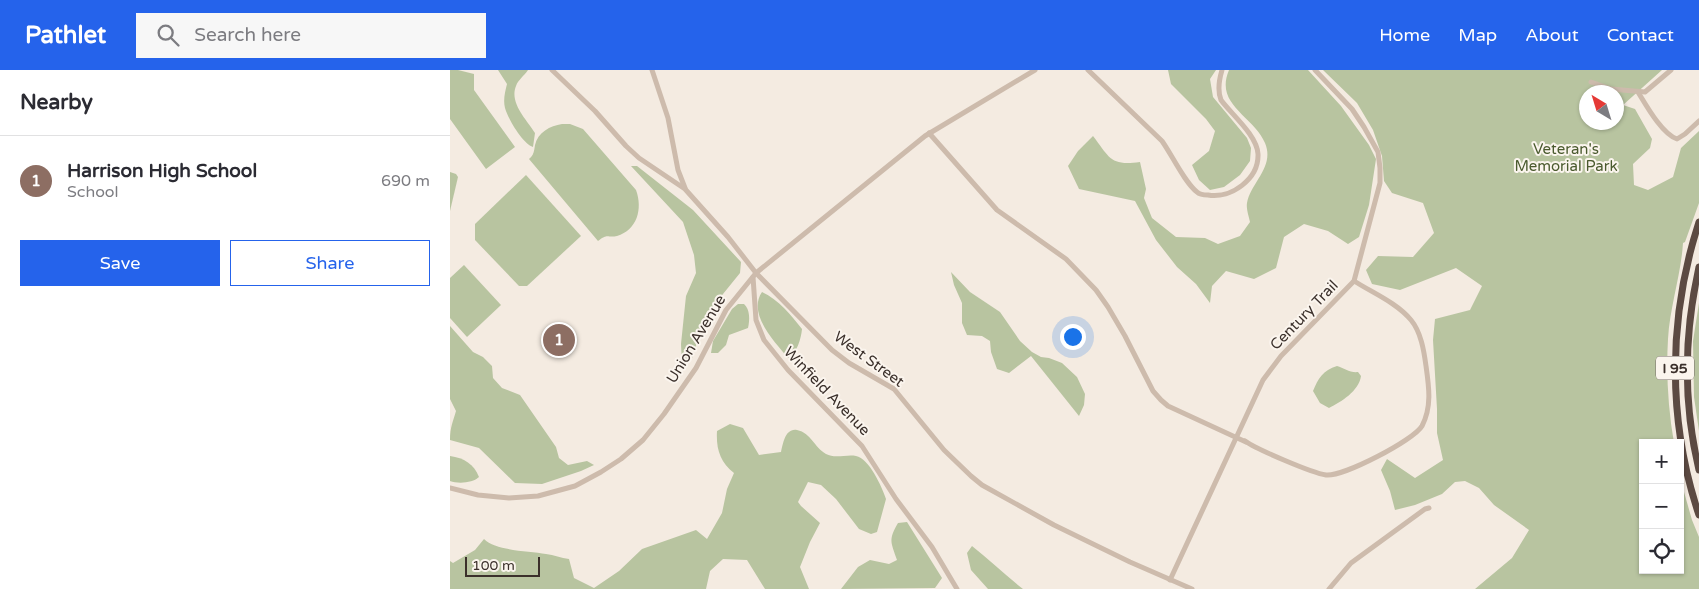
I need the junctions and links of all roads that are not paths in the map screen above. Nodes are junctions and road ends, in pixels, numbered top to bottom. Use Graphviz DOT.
graph roads {
  1 [pos="552,70"];
  2 [pos="652,70"];
  3 [pos="1035,70"];
  4 [pos="1088,70"];
  5 [pos="1222,70"];
  6 [pos="1315,70"];
  7 [pos="1671,70"];
  8 [pos="1591,82"];
  9 [pos="1638,92"];
  10 [pos="1699,121"];
  11 [pos="929,133"];
  12 [pos="685,189"];
  13 [pos="1699,222"];
  14 [pos="1699,267"];
  15 [pos="755,275"];
  16 [pos="1354,281"];
  17 [pos="1238,434"];
  18 [pos="1699,470"];
  19 [pos="450,488"];
  20 [pos="1429,508"];
  21 [pos="1699,515"];
  22 [pos="1170,580"];
  23 [pos="957,589"];
  24 [pos="1192,589"];
  25 [pos="1329,589"];
  1 -- 12 [label="street, West Street"];
  2 -- 12 [label="street"];
  3 -- 11 [label="street, Union Avenue"];
  4 -- 5 [label="street"];
  6 -- 16 [label="street, Century Trail"];
  7 -- 9 [label="street"];
  8 -- 9 [label="street"];
  9 -- 10 [label="street"];
  11 -- 15 [label="street, Union Avenue"];
  11 -- 17 [label="street"];
  12 -- 15 [label="street, West Street"];
  13 -- 21 [label="highway, I 95"];
  14 -- 18 [label="highway, I 95"];
  15 -- 19 [label="street, Union Avenue"];
  15 -- 22 [label="street, West Street"];
  15 -- 23 [label="street, Winfield Avenue"];
  16 -- 17 [label="street, Century Trail"];
  16 -- 17 [label="street"];
  17 -- 22 [label="street, Century Trail"];
  20 -- 25 [label="street"];
  22 -- 24 [label="street, West Street"];
}
